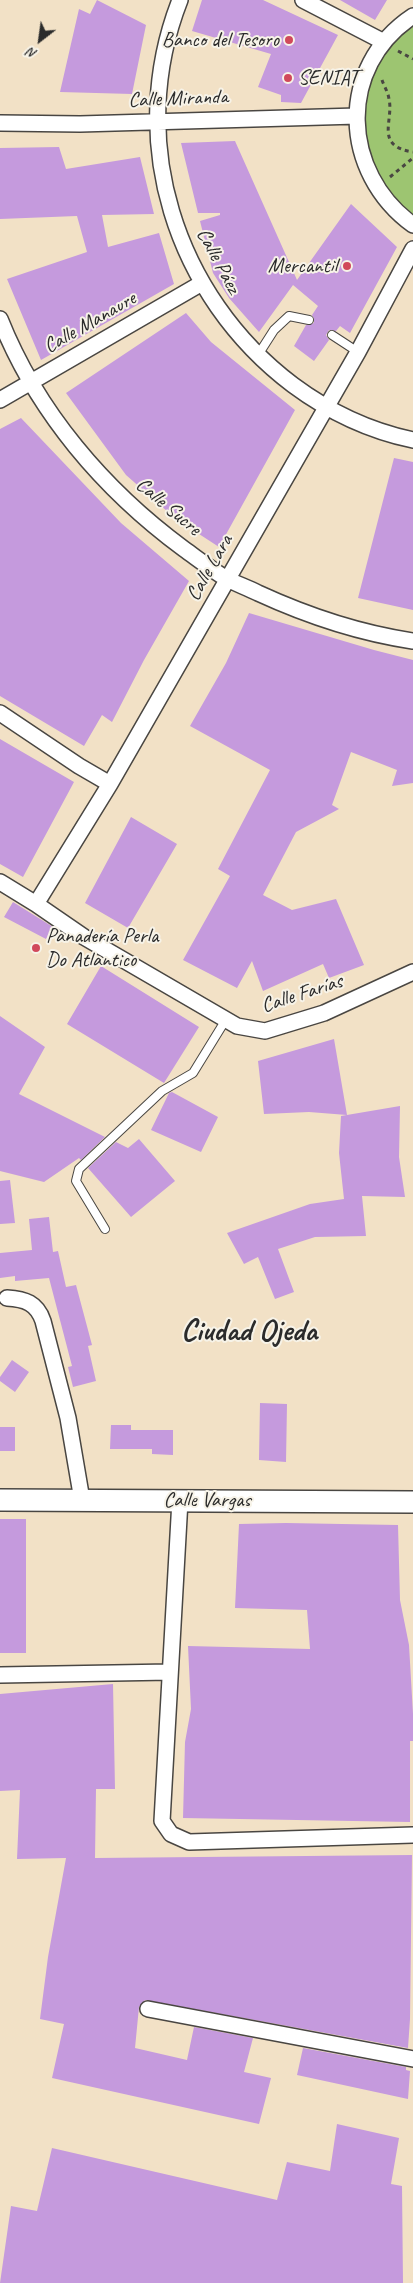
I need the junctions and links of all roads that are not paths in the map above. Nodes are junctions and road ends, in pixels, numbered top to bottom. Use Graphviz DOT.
graph roads {
  1 [pos="180,0"];
  2 [pos="303,0"];
  3 [pos="413,16"];
  4 [pos="384,42"];
  5 [pos="357,116"];
  6 [pos="159,120"];
  7 [pos="0,124"];
  8 [pos="413,225"];
  9 [pos="413,249"];
  10 [pos="202,283"];
  11 [pos="0,319"];
  12 [pos="309,320"];
  13 [pos="332,336"];
  14 [pos="358,352"];
  15 [pos="258,356"];
  16 [pos="31,382"];
  17 [pos="0,400"];
  18 [pos="327,407"];
  19 [pos="413,440"];
  20 [pos="228,579"];
  21 [pos="413,641"];
  22 [pos="0,713"];
  23 [pos="110,784"];
  24 [pos="2,886"];
  25 [pos="36,904"];
  26 [pos="413,972"];
  27 [pos="225,1021"];
  28 [pos="105,1229"];
  29 [pos="8,1298"];
  30 [pos="0,1500"];
  31 [pos="82,1500"];
  32 [pos="180,1500"];
  33 [pos="413,1502"];
  34 [pos="170,1672"];
  35 [pos="0,1675"];
  36 [pos="413,1835"];
  37 [pos="148,2009"];
  38 [pos="413,2060"];
  1 -- 6 [label="street, Calle Páez"];
  2 -- 4 [label="street"];
  3 -- 4 [label="street"];
  4 -- 5 [label="street"];
  5 -- 6 [label="street, Calle Miranda"];
  5 -- 8 [label="street"];
  6 -- 7 [label="street, Calle Miranda"];
  6 -- 10 [label="street, Calle Páez"];
  9 -- 14 [label="street, Calle Lara"];
  10 -- 15 [label="street, Calle Páez"];
  10 -- 16 [label="street, Calle Manaure"];
  11 -- 16 [label="street, Calle Sucre"];
  12 -- 15 [label="lane"];
  13 -- 14 [label="lane"];
  14 -- 18 [label="street, Calle Lara"];
  15 -- 18 [label="street, Calle Páez"];
  16 -- 17 [label="street, Calle Manaure"];
  16 -- 20 [label="street, Calle Sucre"];
  18 -- 19 [label="street, Calle Páez"];
  18 -- 20 [label="street, Calle Lara"];
  20 -- 21 [label="street, Calle Sucre"];
  20 -- 23 [label="street, Calle Lara"];
  22 -- 23 [label="street"];
  23 -- 25 [label="street, Calle Lara"];
  24 -- 25 [label="street, Calle Farías"];
  25 -- 27 [label="street, Calle Farías"];
  26 -- 27 [label="street, Calle Farías"];
  27 -- 28 [label="lane"];
  29 -- 31 [label="street"];
  30 -- 31 [label="street, Calle Vargas"];
  31 -- 32 [label="street, Calle Vargas"];
  32 -- 33 [label="street, Calle Vargas"];
  32 -- 34 [label="street"];
  34 -- 35 [label="street"];
  34 -- 36 [label="street"];
  37 -- 38 [label="street"];
}
